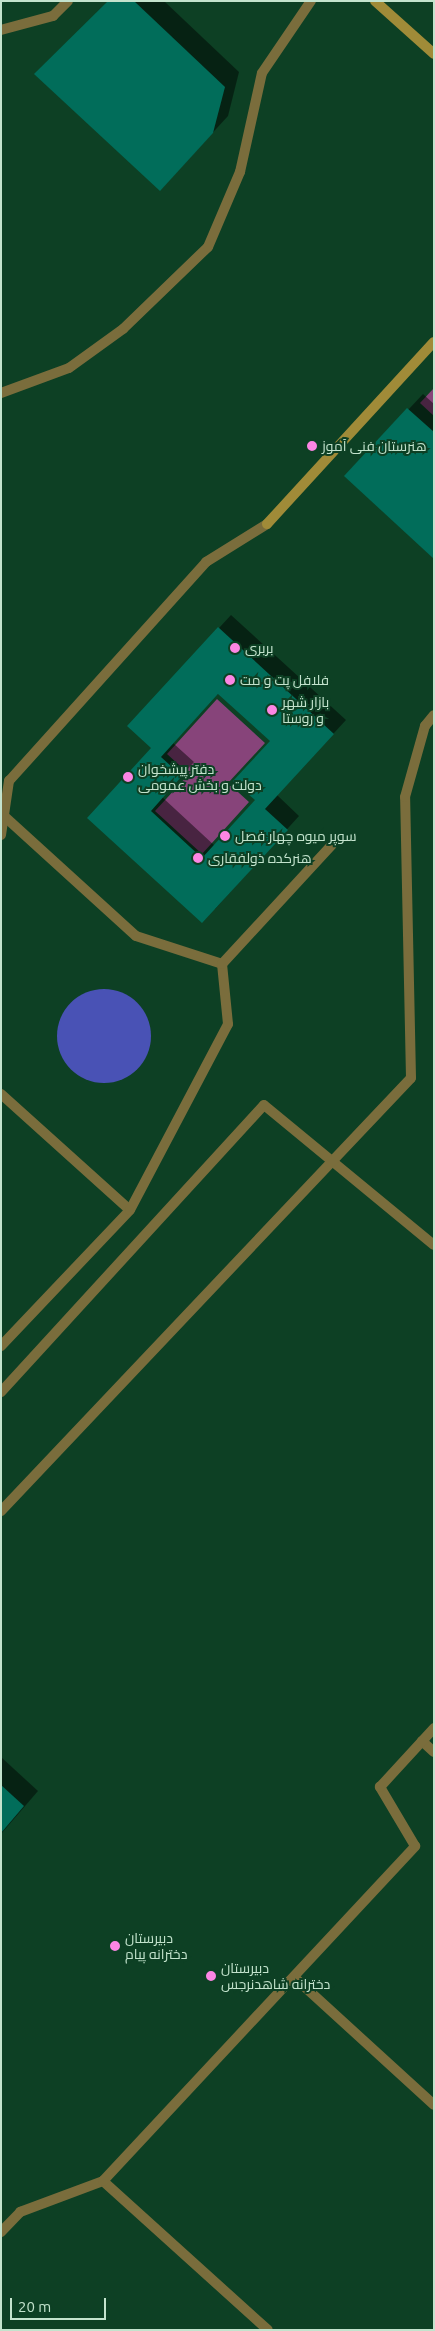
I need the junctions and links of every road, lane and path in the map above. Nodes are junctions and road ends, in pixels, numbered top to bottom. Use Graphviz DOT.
graph roads {
  1 [pos="68,1"];
  2 [pos="311,1"];
  3 [pos="375,1"];
  4 [pos="1,30"];
  5 [pos="434,54"];
  6 [pos="434,342"];
  7 [pos="1,392"];
  8 [pos="434,715"];
  9 [pos="4,816"];
  10 [pos="1,835"];
  11 [pos="332,845"];
  12 [pos="222,964"];
  13 [pos="1,1094"];
  14 [pos="332,1160"];
  15 [pos="130,1210"];
  16 [pos="434,1245"];
  17 [pos="1,1346"];
  18 [pos="1,1392"];
  19 [pos="1,1511"];
  20 [pos="434,1728"];
  21 [pos="422,1741"];
  22 [pos="434,1752"];
  23 [pos="294,1978"];
  24 [pos="434,2105"];
  25 [pos="103,2180"];
  26 [pos="1,2232"];
  27 [pos="268,2330"];
  1 -- 4 [label="street"];
  2 -- 7 [label="street"];
  3 -- 5 [label="street"];
  6 -- 9 [label="street"];
  8 -- 14 [label="street"];
  9 -- 10 [label="street"];
  9 -- 12 [label="street"];
  11 -- 12 [label="street"];
  12 -- 15 [label="street"];
  13 -- 15 [label="street"];
  14 -- 16 [label="street"];
  14 -- 18 [label="street"];
  14 -- 19 [label="street"];
  15 -- 17 [label="street"];
  20 -- 21 [label="street"];
  21 -- 22 [label="street"];
  21 -- 23 [label="street"];
  23 -- 24 [label="street"];
  23 -- 25 [label="street"];
  25 -- 26 [label="street"];
  25 -- 27 [label="street"];
}
